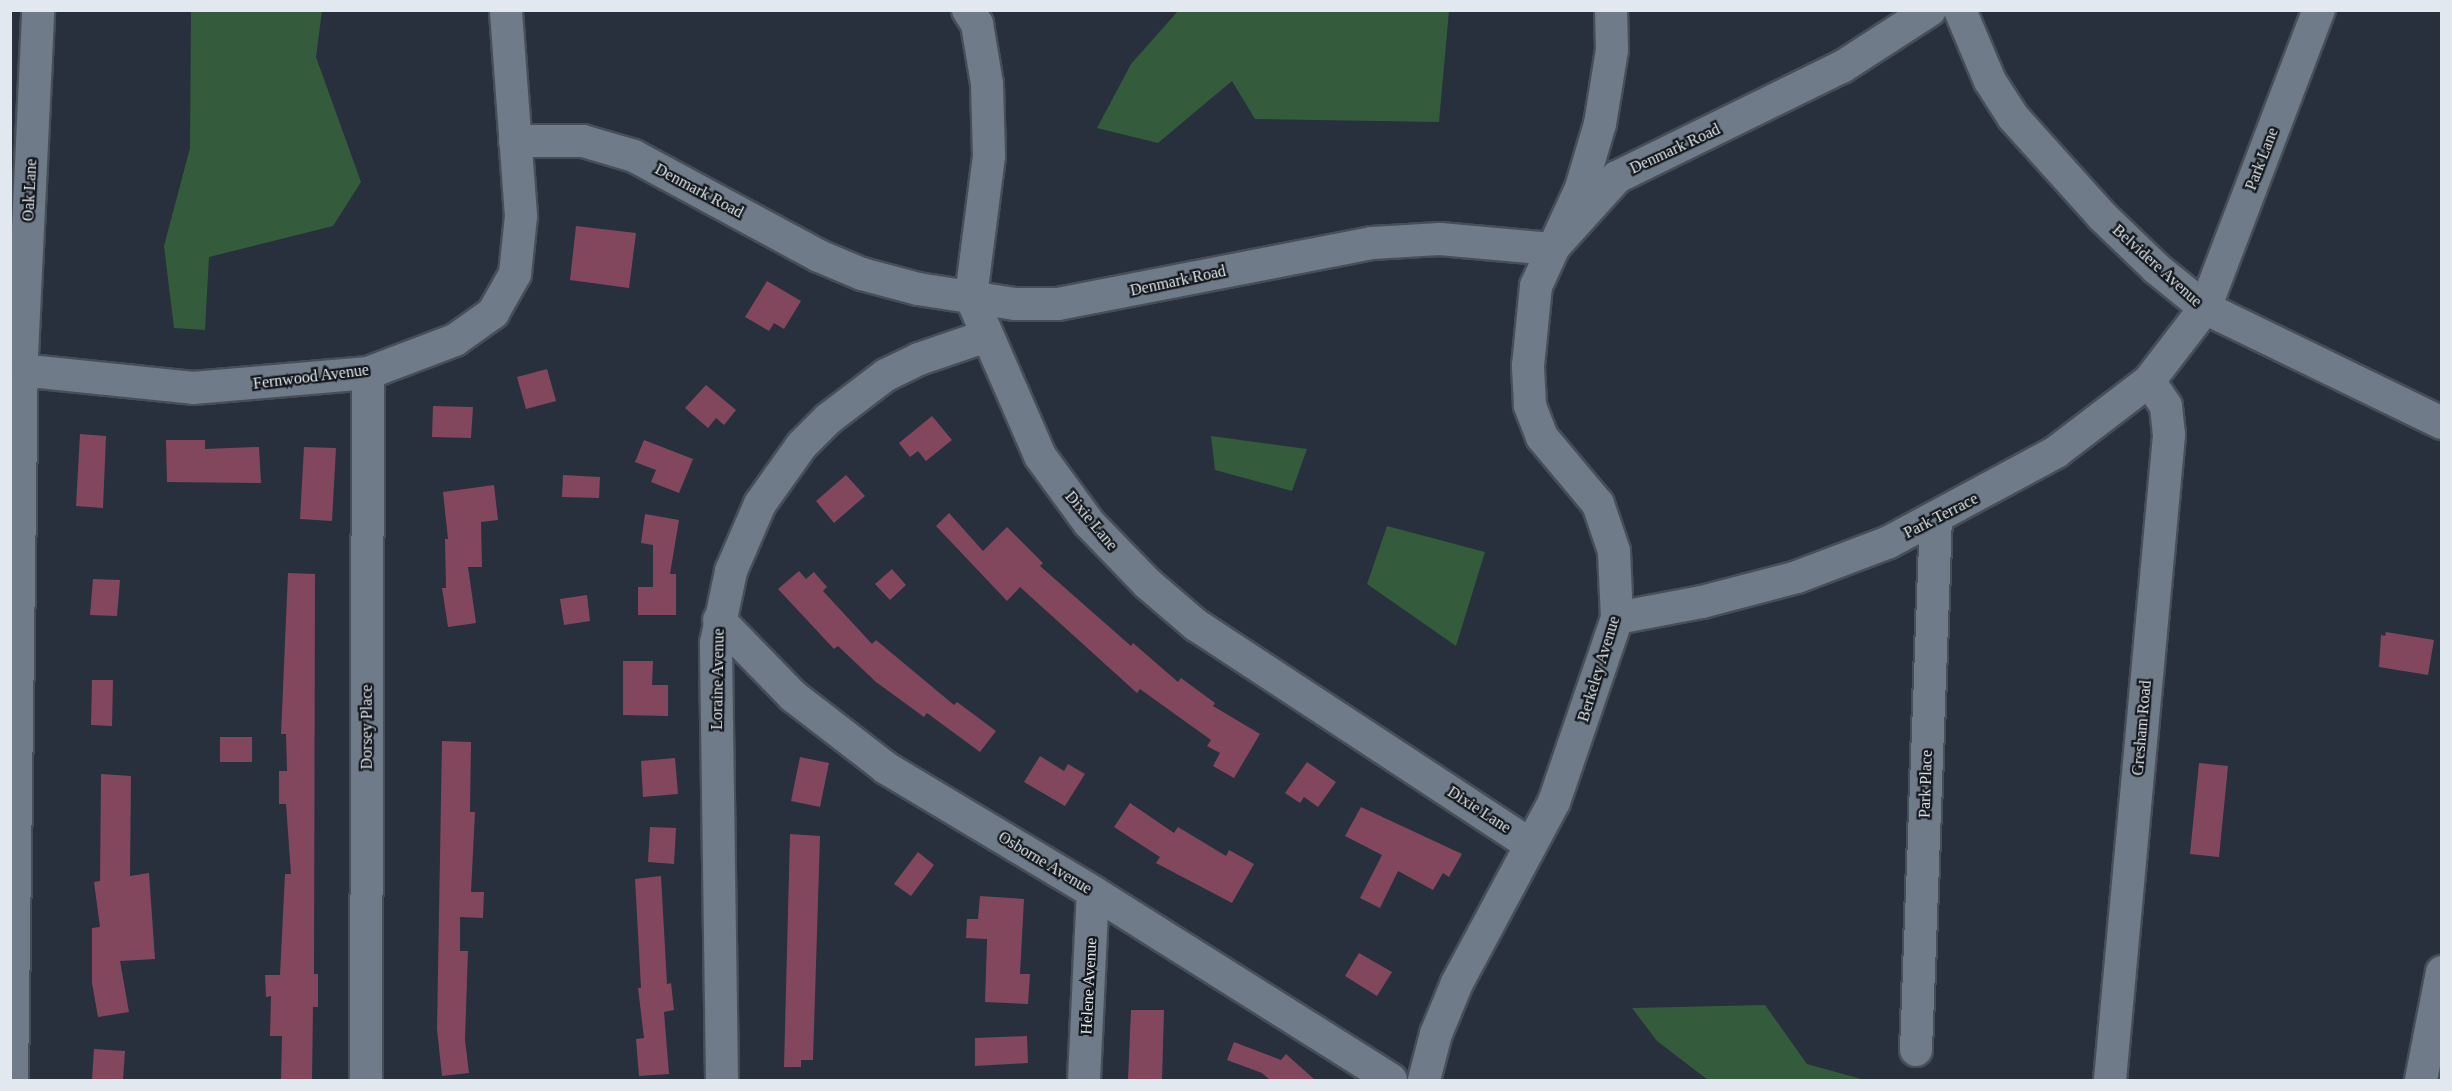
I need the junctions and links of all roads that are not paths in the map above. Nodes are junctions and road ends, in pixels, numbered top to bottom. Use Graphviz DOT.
graph roads {
  1 [pos="38,10"];
  2 [pos="506,10"];
  3 [pos="968,10"];
  4 [pos="1611,10"];
  5 [pos="1930,10"];
  6 [pos="1960,10"];
  7 [pos="2319,10"];
  8 [pos="515,141"];
  9 [pos="1552,249"];
  10 [pos="971,297"];
  11 [pos="2205,308"];
  12 [pos="986,336"];
  13 [pos="16,370"];
  14 [pos="368,373"];
  15 [pos="2149,381"];
  16 [pos="2442,423"];
  17 [pos="1936,518"];
  18 [pos="1617,618"];
  19 [pos="719,620"];
  20 [pos="1530,844"];
  21 [pos="1093,891"];
  22 [pos="2442,972"];
  23 [pos="1916,1050"];
  24 [pos="12,1080"];
  25 [pos="366,1080"];
  26 [pos="722,1080"];
  27 [pos="1084,1080"];
  28 [pos="1391,1080"];
  29 [pos="1424,1080"];
  30 [pos="2110,1080"];
  31 [pos="2421,1080"];
  1 -- 13 [label="street, Oak Lane"];
  2 -- 8 [label="street"];
  3 -- 10 [label="street, Dixie Lane"];
  4 -- 9 [label="street, Berkeley Avenue"];
  5 -- 9 [label="street, Denmark Road"];
  6 -- 11 [label="street, Belvidere Avenue"];
  7 -- 11 [label="street, Park Lane"];
  8 -- 10 [label="street, Denmark Road"];
  8 -- 14 [label="street, Fernwood Avenue"];
  9 -- 10 [label="street, Denmark Road"];
  9 -- 18 [label="street, Berkeley Avenue"];
  10 -- 12 [label="street, Dixie Lane"];
  11 -- 15 [label="street, Park Terrace"];
  11 -- 16 [label="street, Belvidere Avenue"];
  12 -- 19 [label="street, Loraine Avenue"];
  12 -- 20 [label="street, Dixie Lane"];
  13 -- 14 [label="street, Fernwood Avenue"];
  13 -- 24 [label="street, Oak Lane"];
  14 -- 25 [label="street, Dorsey Place"];
  15 -- 17 [label="street, Park Terrace"];
  15 -- 30 [label="street, Gresham Road"];
  17 -- 18 [label="street, Park Terrace"];
  17 -- 23 [label="street, Park Place"];
  18 -- 20 [label="street, Berkeley Avenue"];
  19 -- 21 [label="street, Osborne Avenue"];
  19 -- 26 [label="street, Loraine Avenue"];
  20 -- 29 [label="street, Berkeley Avenue"];
  21 -- 27 [label="street, Helene Avenue"];
  21 -- 28 [label="street, Osborne Avenue"];
  22 -- 31 [label="street"];
}
